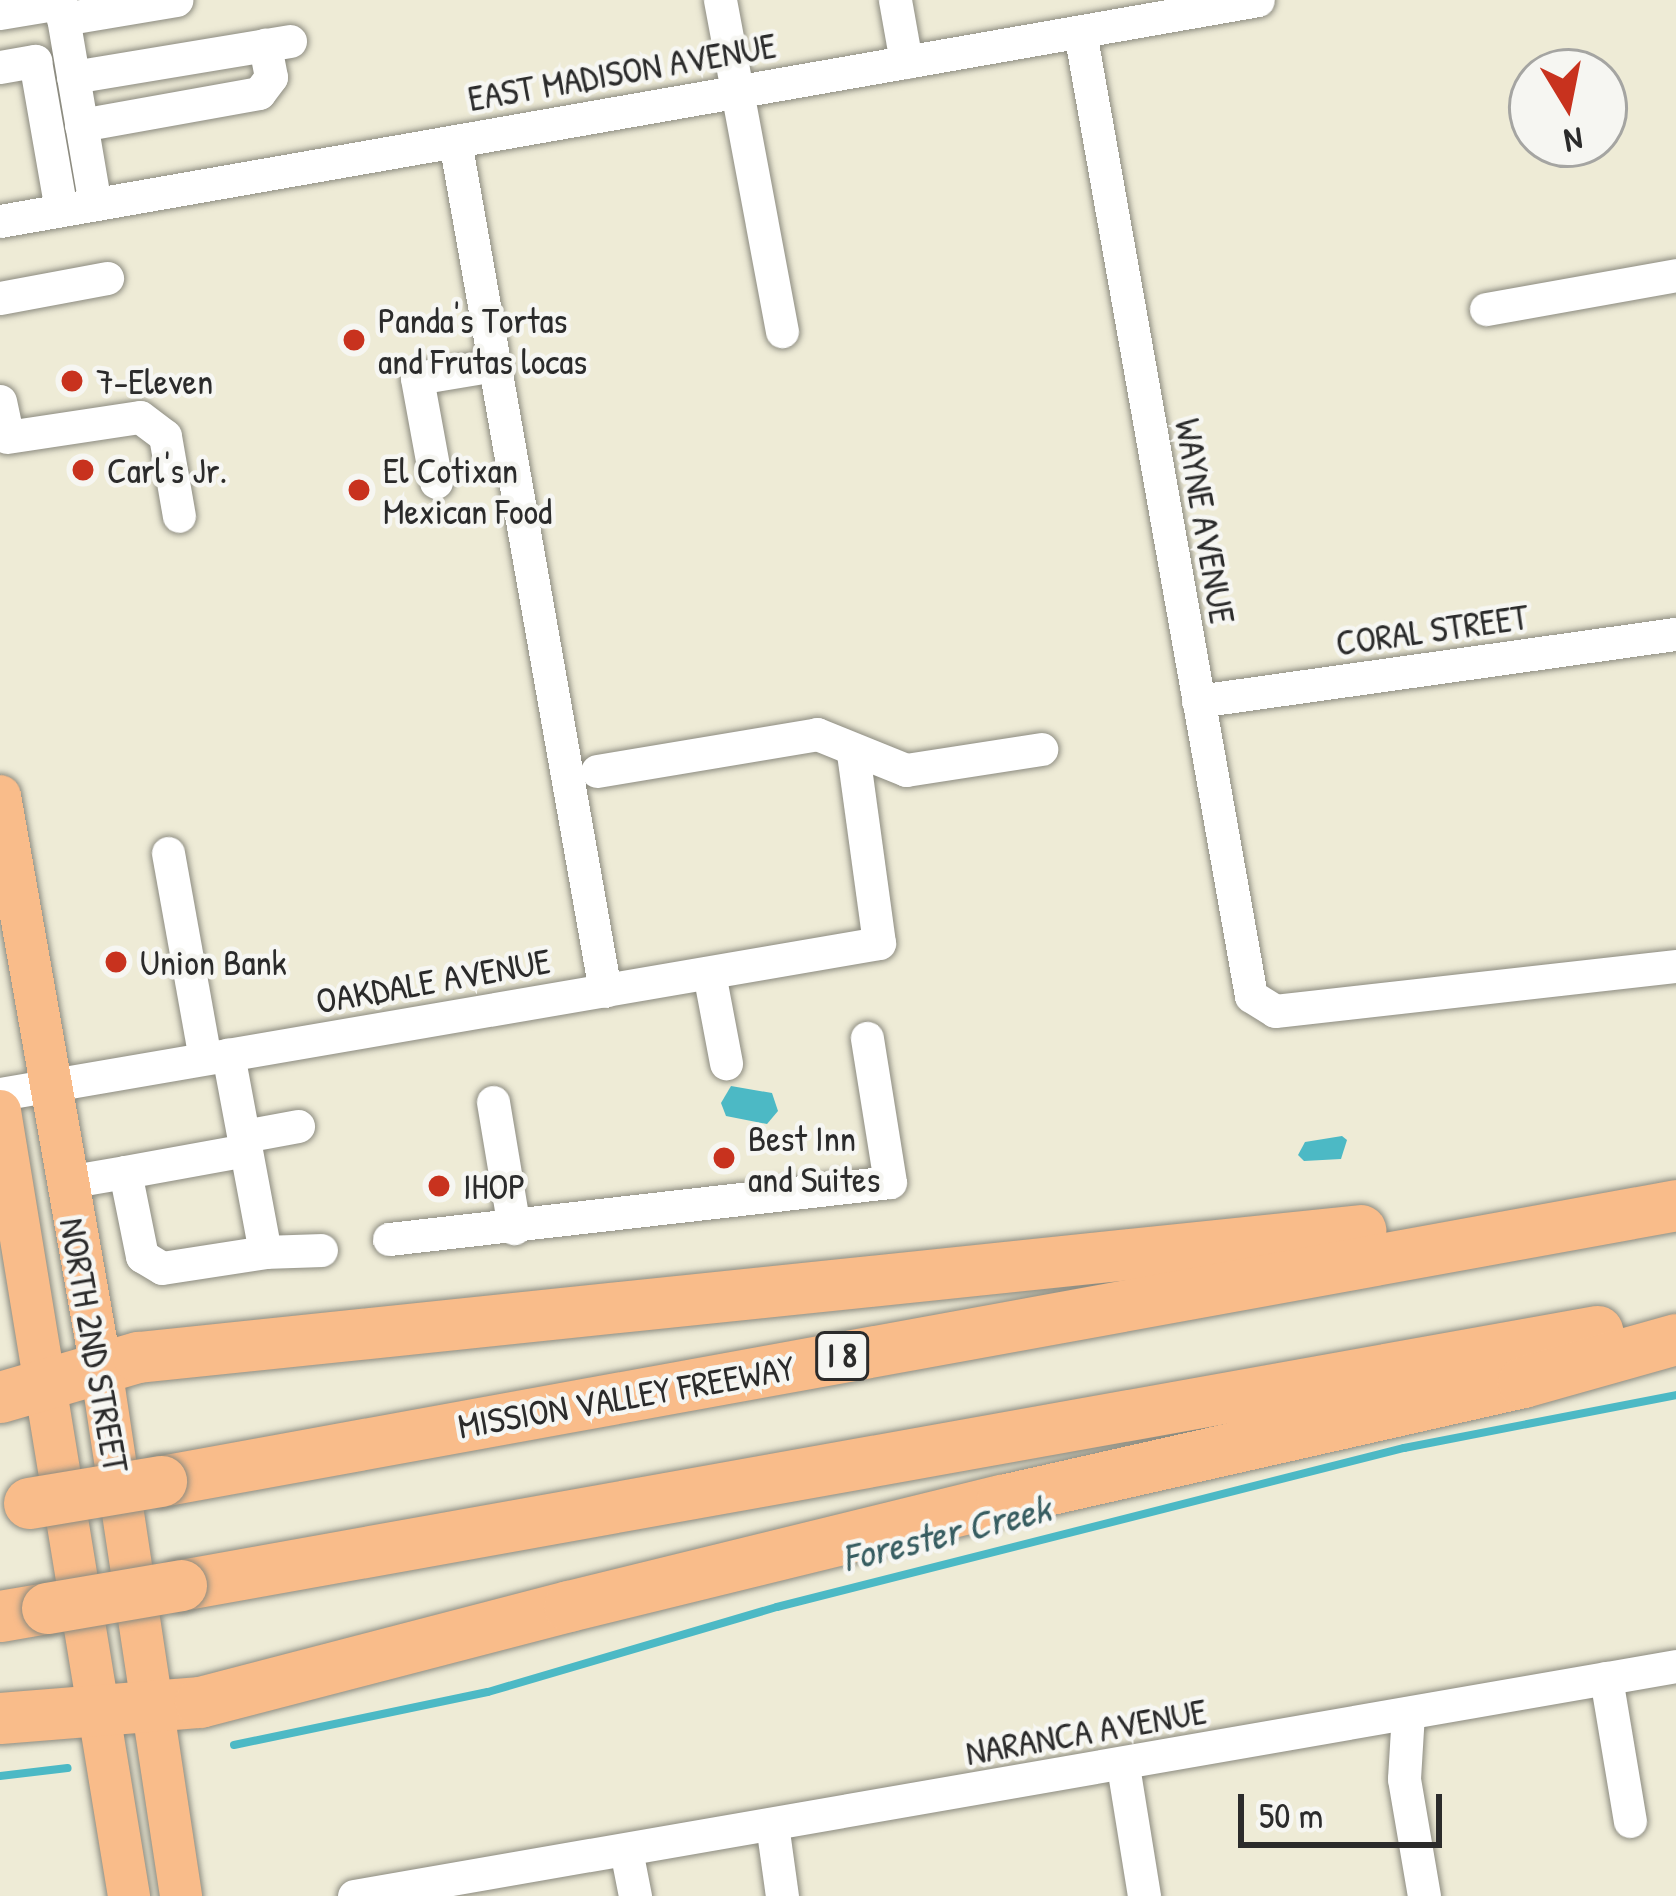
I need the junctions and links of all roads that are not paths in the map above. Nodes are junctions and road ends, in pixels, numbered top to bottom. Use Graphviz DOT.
graph roads {
  1 [pos="176,0"];
  2 [pos="720,0"];
  3 [pos="895,0"];
  4 [pos="1258,0"];
  5 [pos="61,7"];
  6 [pos="0,13"];
  7 [pos="1080,32"];
  8 [pos="906,62"];
  9 [pos="0,67"];
  10 [pos="737,88"];
  11 [pos="77,100"];
  12 [pos="42,103"];
  13 [pos="455,141"];
  14 [pos="95,204"];
  15 [pos="61,210"];
  16 [pos="0,221"];
  17 [pos="1676,274"];
  18 [pos="107,278"];
  19 [pos="0,298"];
  20 [pos="1486,309"];
  21 [pos="782,331"];
  22 [pos="495,365"];
  23 [pos="4,421"];
  24 [pos="436,482"];
  25 [pos="178,516"];
  26 [pos="1676,634"];
  27 [pos="1198,701"];
  28 [pos="1041,749"];
  29 [pos="853,752"];
  30 [pos="597,771"];
  31 [pos="0,796"];
  32 [pos="168,853"];
  33 [pos="1676,966"];
  34 [pos="710,973"];
  35 [pos="605,991"];
  36 [pos="867,1038"];
  37 [pos="216,1056"];
  38 [pos="726,1063"];
  39 [pos="51,1085"];
  40 [pos="0,1094"];
  41 [pos="493,1102"];
  42 [pos="0,1111"];
  43 [pos="298,1126"];
  44 [pos="245,1143"];
  45 [pos="124,1172"];
  46 [pos="67,1182"];
  47 [pos="1676,1205"];
  48 [pos="514,1228"];
  49 [pos="1522,1232"];
  50 [pos="388,1239"];
  51 [pos="321,1250"];
  52 [pos="10,1252"];
  53 [pos="265,1252"];
  54 [pos="1676,1316"];
  55 [pos="1676,1339"];
  56 [pos="101,1368"];
  57 [pos="21,1391"];
  58 [pos="14,1505"];
  59 [pos="24,1612"];
  60 [pos="1676,1666"];
  61 [pos="1606,1678"];
  62 [pos="152,1705"];
  63 [pos="101,1708"];
  64 [pos="1408,1713"];
  65 [pos="0,1718"];
  66 [pos="1123,1766"];
  67 [pos="110,1772"];
  68 [pos="1630,1821"];
  69 [pos="772,1824"];
  70 [pos="626,1850"];
  71 [pos="511,1884"];
  72 [pos="129,1896"];
  73 [pos="153,1896"];
  74 [pos="181,1896"];
  75 [pos="354,1896"];
  76 [pos="634,1896"];
  77 [pos="782,1896"];
  78 [pos="1144,1896"];
  79 [pos="1424,1896"];
  1 -- 5 [label="street"];
  2 -- 10 [label="street"];
  3 -- 8 [label="street"];
  4 -- 7 [label="street, EAST MADISON AVENUE"];
  5 -- 6 [label="street"];
  5 -- 11 [label="street"];
  7 -- 8 [label="street, EAST MADISON AVENUE"];
  7 -- 27 [label="street, WAYNE AVENUE"];
  8 -- 10 [label="street, EAST MADISON AVENUE"];
  9 -- 12 [label="street"];
  10 -- 13 [label="street, EAST MADISON AVENUE"];
  10 -- 21 [label="street"];
  11 -- 11 [label="street"];
  11 -- 12 [label="street"];
  11 -- 14 [label="street"];
  12 -- 15 [label="street"];
  13 -- 14 [label="street, EAST MADISON AVENUE"];
  13 -- 22 [label="street"];
  14 -- 15 [label="street, EAST MADISON AVENUE"];
  15 -- 16 [label="street, EAST MADISON AVENUE"];
  17 -- 20 [label="street"];
  18 -- 19 [label="street"];
  22 -- 24 [label="street"];
  22 -- 35 [label="street"];
  23 -- 25 [label="street"];
  26 -- 27 [label="street, CORAL STREET"];
  27 -- 33 [label="street, WAYNE AVENUE"];
  28 -- 29 [label="street"];
  29 -- 30 [label="street"];
  29 -- 34 [label="street, OAKDALE AVENUE"];
  31 -- 39 [label="main road, NORTH 2ND STREET"];
  32 -- 37 [label="street"];
  34 -- 35 [label="street, OAKDALE AVENUE"];
  34 -- 38 [label="street"];
  35 -- 37 [label="street, OAKDALE AVENUE"];
  36 -- 48 [label="street"];
  37 -- 39 [label="street, OAKDALE AVENUE"];
  37 -- 44 [label="street"];
  39 -- 40 [label="street, OAKDALE AVENUE"];
  39 -- 46 [label="main road, NORTH 2ND STREET"];
  41 -- 48 [label="street"];
  42 -- 52 [label="main road, NORTH 2ND STREET"];
  43 -- 44 [label="street"];
  44 -- 45 [label="street"];
  44 -- 53 [label="street"];
  45 -- 46 [label="street"];
  45 -- 53 [label="street"];
  46 -- 56 [label="main road, NORTH 2ND STREET"];
  47 -- 49 [label="highway, MISSION VALLEY FREEWAY / I 8"];
  48 -- 50 [label="street"];
  49 -- 56 [label="highway"];
  49 -- 58 [label="highway, MISSION VALLEY FREEWAY / I 8, bridge"];
  51 -- 53 [label="street"];
  52 -- 57 [label="main road, NORTH 2ND STREET"];
  54 -- 59 [label="highway, bridge"];
  55 -- 62 [label="highway"];
  56 -- 57 [label="highway"];
  56 -- 62 [label="main road, NORTH 2ND STREET"];
  57 -- 63 [label="main road, NORTH 2ND STREET"];
  60 -- 61 [label="street, NARANCA AVENUE"];
  61 -- 64 [label="street, NARANCA AVENUE"];
  61 -- 68 [label="street"];
  62 -- 63 [label="highway"];
  62 -- 74 [label="main road, NORTH 2ND STREET"];
  63 -- 65 [label="highway"];
  63 -- 67 [label="main road, NORTH 2ND STREET"];
  64 -- 66 [label="street, NARANCA AVENUE"];
  64 -- 79 [label="street"];
  66 -- 69 [label="street, NARANCA AVENUE"];
  66 -- 78 [label="street"];
  67 -- 72 [label="main road, NORTH 2ND STREET"];
  67 -- 73 [label="main road"];
  69 -- 70 [label="street, NARANCA AVENUE"];
  69 -- 77 [label="street"];
  70 -- 71 [label="street, NARANCA AVENUE"];
  70 -- 76 [label="street"];
  71 -- 75 [label="street, NARANCA AVENUE"];
}
